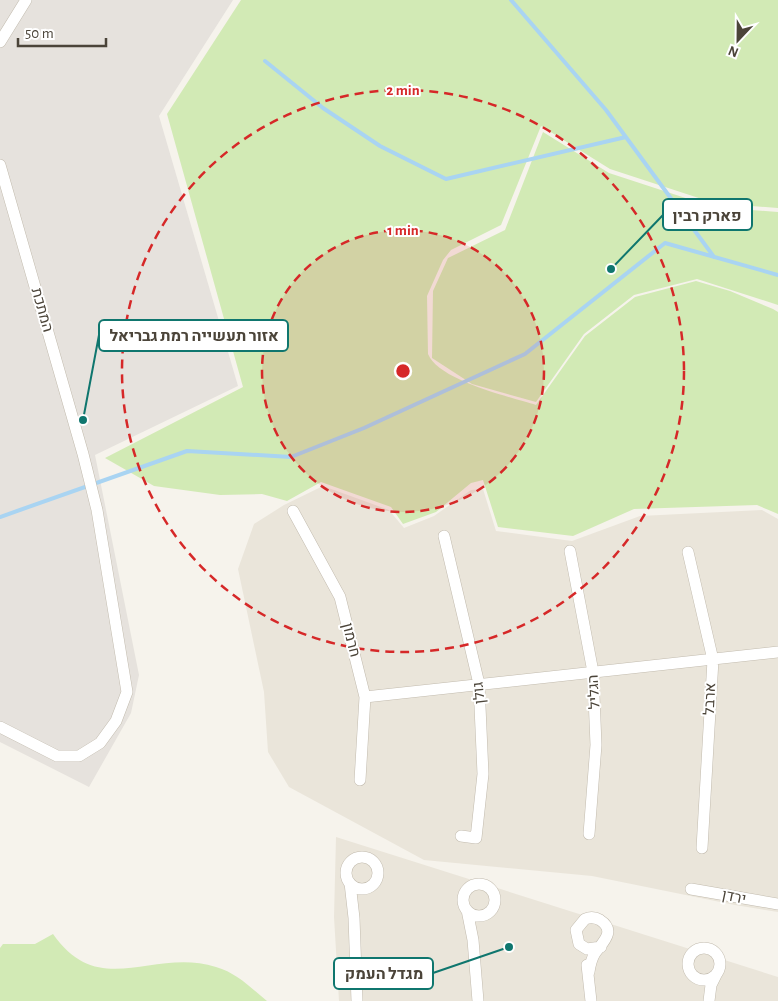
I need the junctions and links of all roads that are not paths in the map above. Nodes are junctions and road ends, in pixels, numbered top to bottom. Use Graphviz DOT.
graph roads {
  1 [pos="26,0"];
  2 [pos="0,42"];
  3 [pos="0,165"];
  4 [pos="293,511"];
  5 [pos="444,536"];
  6 [pos="570,551"];
  7 [pos="688,552"];
  8 [pos="776,651"];
  9 [pos="712,660"];
  10 [pos="593,672"];
  11 [pos="479,684"];
  12 [pos="365,696"];
  13 [pos="0,727"];
  14 [pos="360,780"];
  15 [pos="589,834"];
  16 [pos="461,836"];
  17 [pos="702,848"];
  18 [pos="350,883"];
  19 [pos="367,889"];
  20 [pos="691,889"];
  21 [pos="778,904"];
  22 [pos="466,910"];
  23 [pos="486,915"];
  24 [pos="354,918"];
  25 [pos="473,940"];
  26 [pos="582,947"];
  27 [pos="600,947"];
  28 [pos="589,972"];
  29 [pos="716,975"];
  30 [pos="698,980"];
  31 [pos="357,1001"];
  32 [pos="478,1001"];
  33 [pos="591,1001"];
  34 [pos="708,1001"];
  1 -- 2 [label="street"];
  3 -- 13 [label="street, המתכת"];
  4 -- 12 [label="street, חרמון"];
  5 -- 11 [label="street, גולן"];
  6 -- 10 [label="street, הגליל"];
  7 -- 9 [label="street, ארבל"];
  8 -- 9 [label="street"];
  9 -- 10 [label="street"];
  9 -- 17 [label="street, ארבל"];
  10 -- 11 [label="street"];
  10 -- 15 [label="street, הגליל"];
  11 -- 12 [label="street"];
  11 -- 16 [label="street, גולן"];
  12 -- 14 [label="street, חרמון"];
  18 -- 19 [label="street"];
  18 -- 19 [label="street"];
  18 -- 24 [label="street"];
  19 -- 24 [label="street"];
  20 -- 21 [label="street, ירדן"];
  22 -- 23 [label="street"];
  22 -- 23 [label="street"];
  22 -- 25 [label="street"];
  23 -- 25 [label="street"];
  24 -- 31 [label="street"];
  25 -- 32 [label="street"];
  26 -- 27 [label="street"];
  26 -- 27 [label="street"];
  26 -- 28 [label="street"];
  27 -- 28 [label="street"];
  28 -- 33 [label="street"];
  29 -- 30 [label="street"];
  29 -- 30 [label="street"];
  29 -- 34 [label="street"];
  30 -- 34 [label="street"];
}
